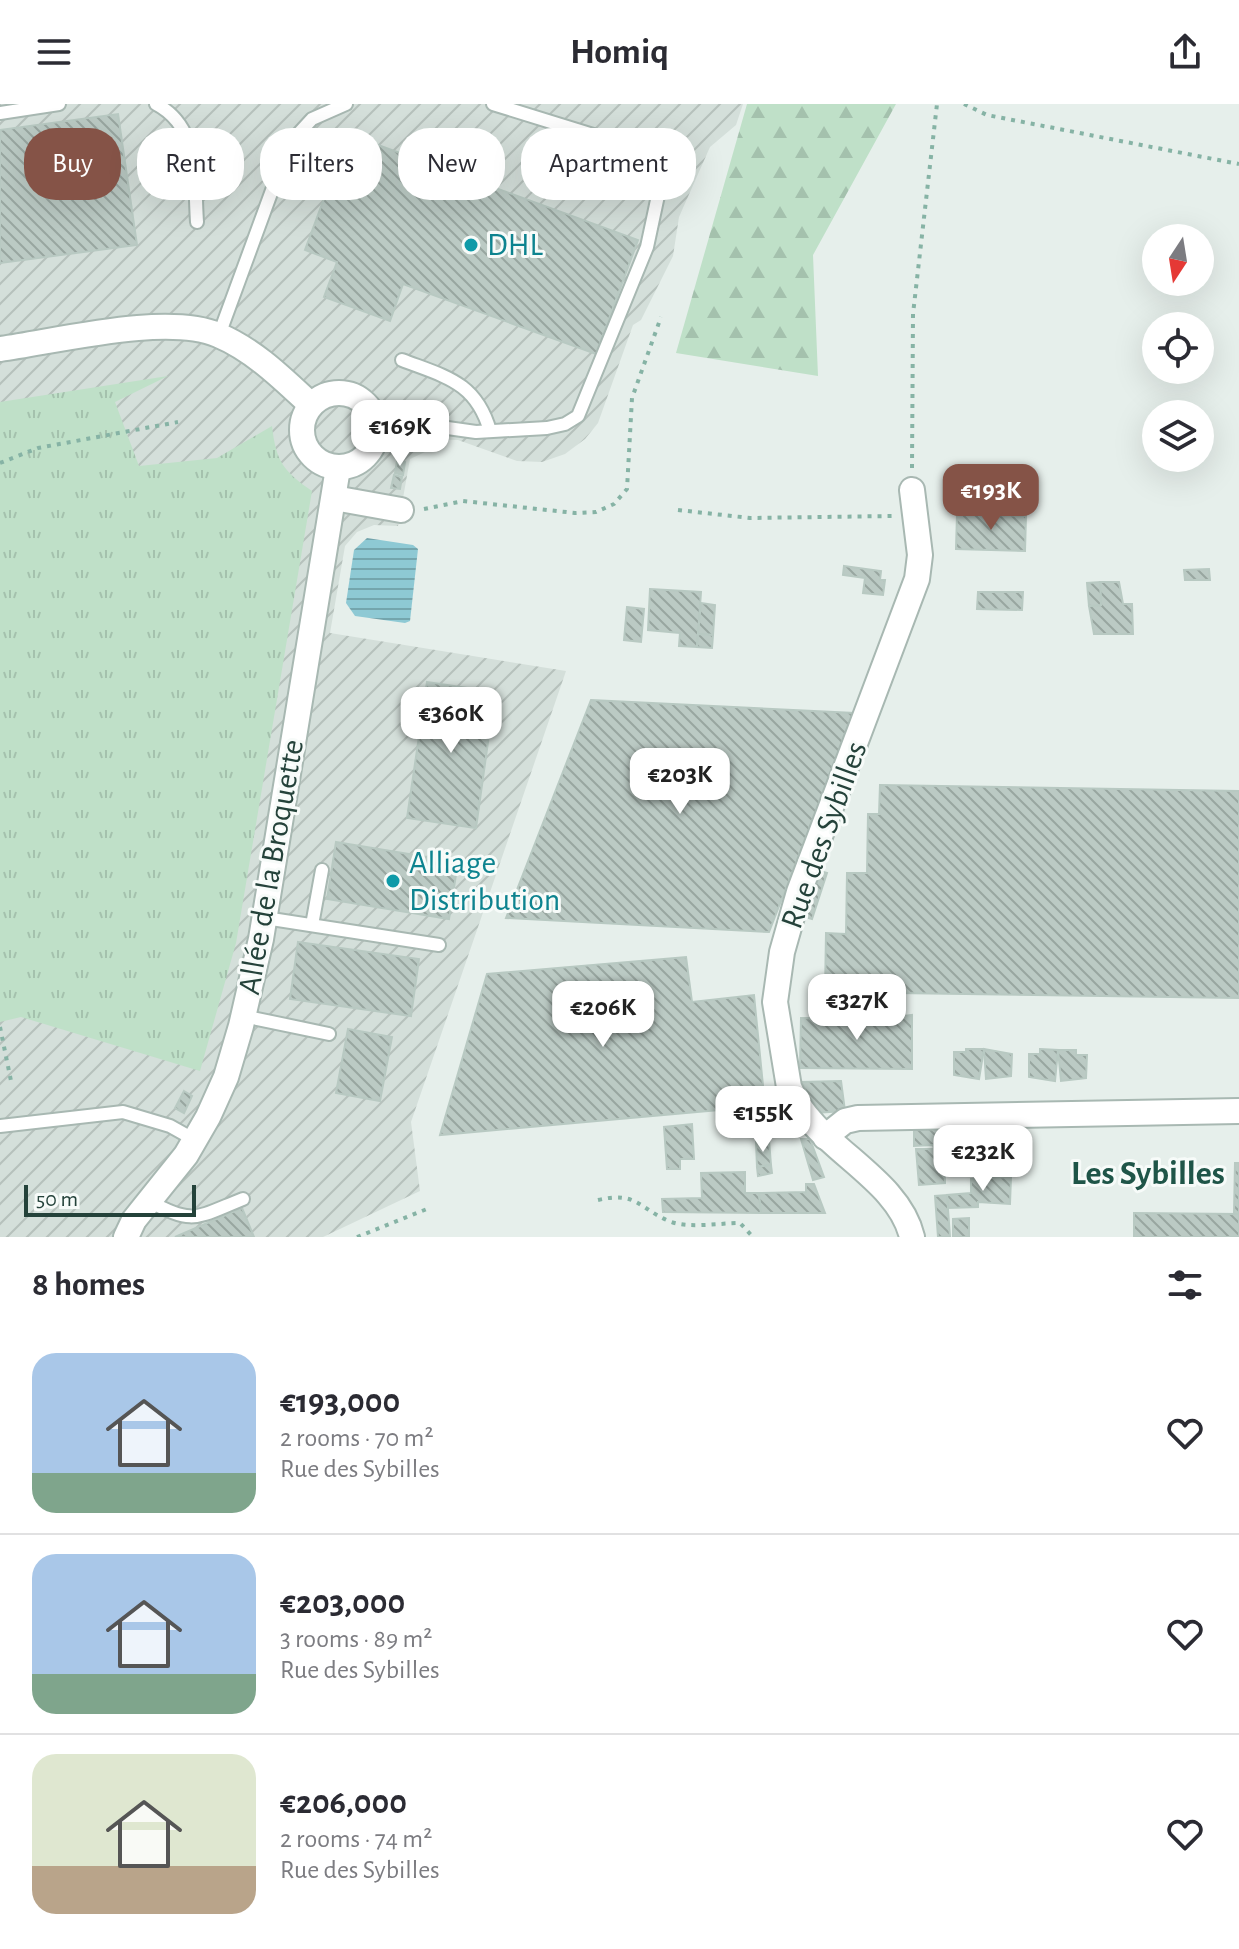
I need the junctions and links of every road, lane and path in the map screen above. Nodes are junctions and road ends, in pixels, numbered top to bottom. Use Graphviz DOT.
graph roads {
  1 [pos="59,104"];
  2 [pos="156,104"];
  3 [pos="346,104"];
  4 [pos="493,104"];
  5 [pos="937,104"];
  6 [pos="964,104"];
  7 [pos="0,113"];
  8 [pos="1239,164"];
  9 [pos="197,222"];
  10 [pos="661,317"];
  11 [pos="219,335"];
  12 [pos="0,349"];
  13 [pos="402,360"];
  14 [pos="311,405"];
  15 [pos="178,422"];
  16 [pos="490,431"];
  17 [pos="377,432"];
  18 [pos="0,463"];
  19 [pos="338,468"];
  20 [pos="912,490"];
  21 [pos="334,498"];
  22 [pos="401,510"];
  23 [pos="678,510"];
  24 [pos="916,516"];
  25 [pos="322,870"];
  26 [pos="265,918"];
  27 [pos="312,925"];
  28 [pos="439,945"];
  29 [pos="243,1016"];
  30 [pos="0,1027"];
  31 [pos="329,1034"];
  32 [pos="11,1081"];
  33 [pos="1239,1111"];
  34 [pos="0,1126"];
  35 [pos="825,1137"];
  36 [pos="195,1140"];
  37 [pos="243,1199"];
  38 [pos="598,1200"];
  39 [pos="149,1201"];
  40 [pos="427,1209"];
  41 [pos="126,1237"];
  42 [pos="357,1237"];
  43 [pos="753,1237"];
  44 [pos="912,1237"];
  1 -- 7 [label="lane"];
  2 -- 9 [label="lane"];
  3 -- 11 [label="lane"];
  4 -- 16 [label="lane"];
  5 -- 20 [label="path"];
  6 -- 8 [label="path"];
  10 -- 22 [label="path"];
  11 -- 12 [label="street"];
  11 -- 14 [label="street"];
  13 -- 16 [label="lane"];
  14 -- 17 [label="street"];
  14 -- 19 [label="street"];
  15 -- 18 [label="path"];
  16 -- 17 [label="lane"];
  17 -- 19 [label="street"];
  19 -- 21 [label="street, Allée de la Broquette"];
  20 -- 24 [label="street, Rue des Sybilles"];
  21 -- 22 [label="street"];
  21 -- 26 [label="street, Allée de la Broquette"];
  23 -- 24 [label="path"];
  24 -- 35 [label="street, Rue des Sybilles"];
  25 -- 27 [label="lane"];
  26 -- 27 [label="lane"];
  26 -- 29 [label="street, Allée de la Broquette"];
  27 -- 28 [label="lane"];
  29 -- 31 [label="lane"];
  29 -- 36 [label="street, Allée de la Broquette"];
  30 -- 32 [label="path"];
  33 -- 35 [label="street"];
  34 -- 36 [label="lane"];
  35 -- 44 [label="street, Rue des Sybilles"];
  36 -- 39 [label="street, Allée de la Broquette"];
  37 -- 39 [label="lane"];
  38 -- 43 [label="path"];
  39 -- 41 [label="street, Allée de la Broquette"];
  40 -- 42 [label="path"];
}
